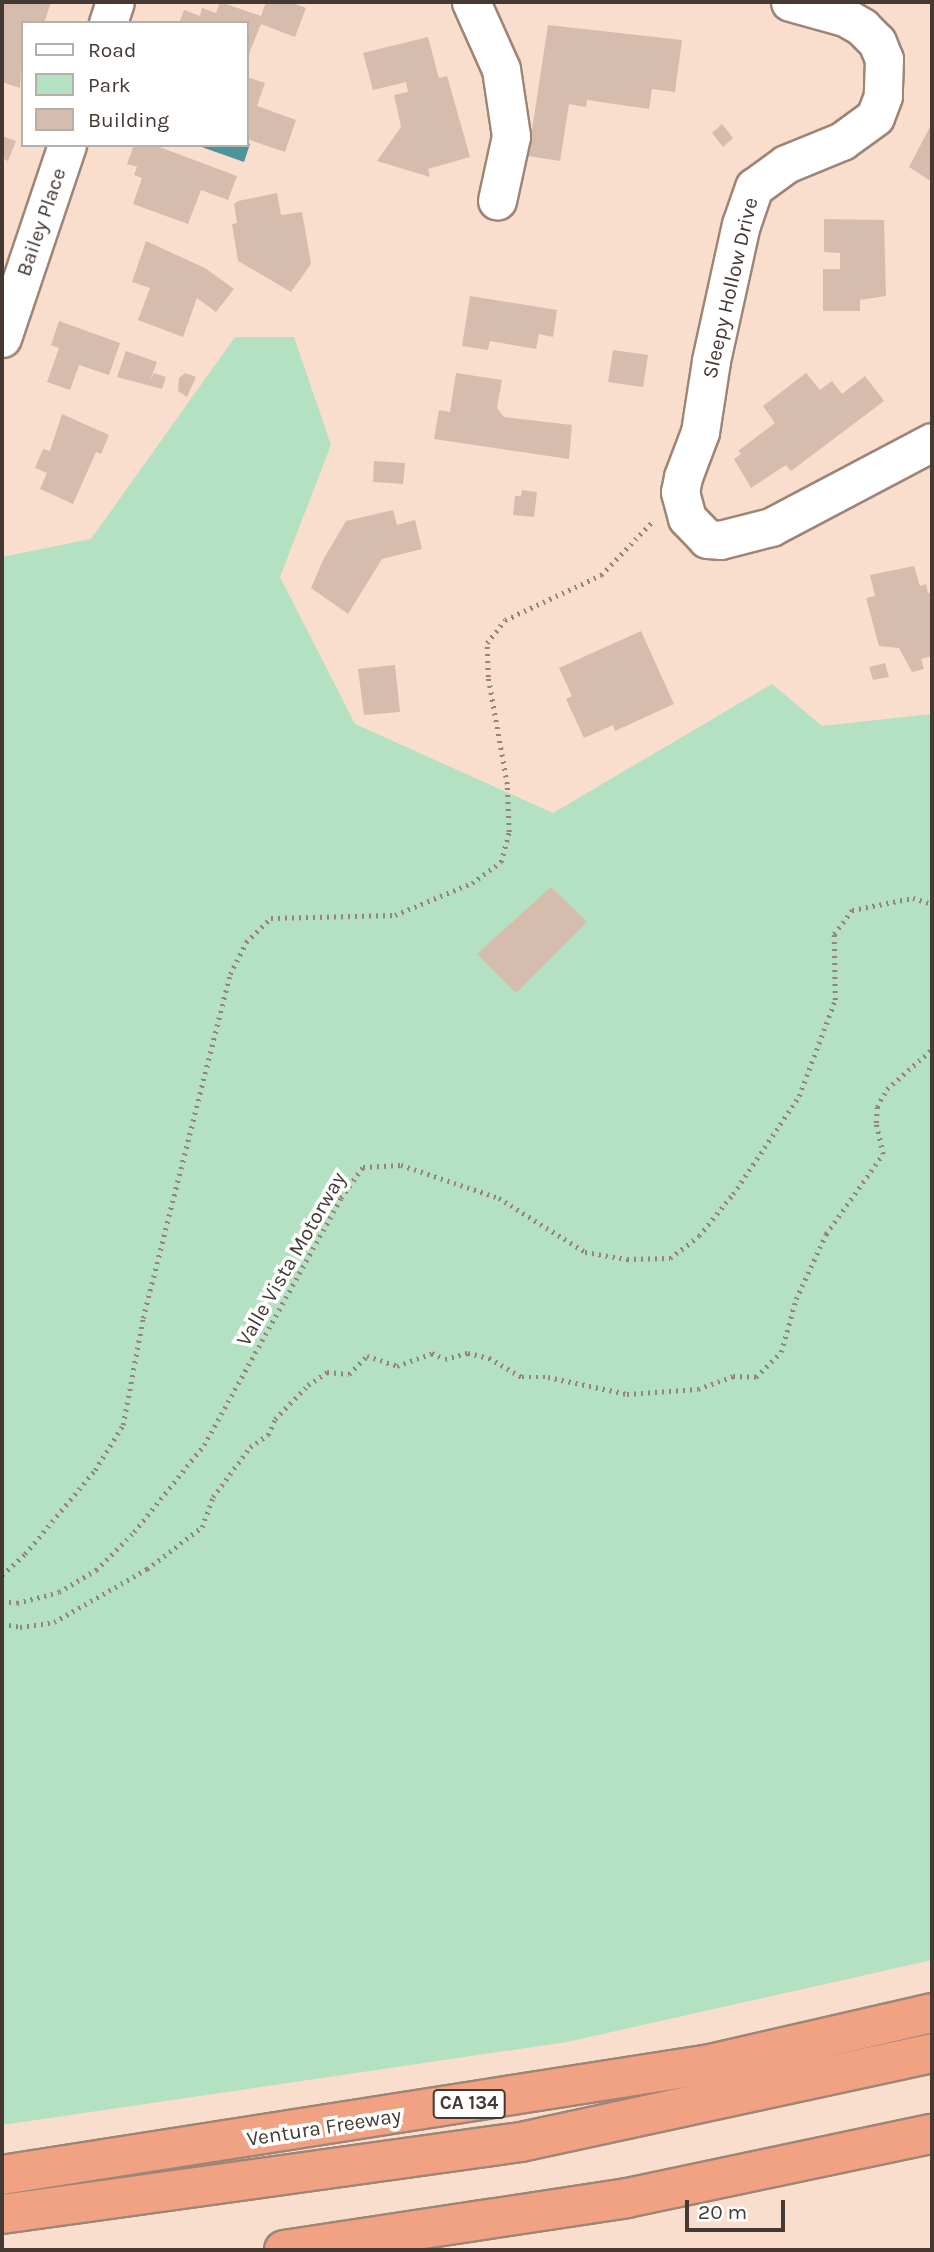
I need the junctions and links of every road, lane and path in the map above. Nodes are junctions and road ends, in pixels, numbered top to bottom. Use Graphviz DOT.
graph roads {
  1 [pos="115,2"];
  2 [pos="471,2"];
  3 [pos="790,2"];
  4 [pos="109,21"];
  5 [pos="66,147"];
  6 [pos="497,201"];
  7 [pos="2,338"];
  8 [pos="932,442"];
  9 [pos="680,492"];
  10 [pos="932,904"];
  11 [pos="932,1049"];
  12 [pos="2,1576"];
  13 [pos="2,1601"];
  14 [pos="2,1624"];
  15 [pos="932,2013"];
  16 [pos="932,2053"];
  17 [pos="932,2134"];
  18 [pos="2,2175"];
  19 [pos="2,2214"];
  20 [pos="284,2250"];
  1 -- 4 [label="street"];
  2 -- 6 [label="street"];
  3 -- 9 [label="street, Sleepy Hollow Drive"];
  5 -- 7 [label="street, Bailey Place"];
  8 -- 9 [label="street"];
  9 -- 12 [label="path"];
  10 -- 13 [label="path, Valle Vista Motorway"];
  11 -- 14 [label="path"];
  15 -- 18 [label="highway, Ventura Freeway / CA 134"];
  16 -- 19 [label="highway"];
  17 -- 20 [label="highway"];
}
